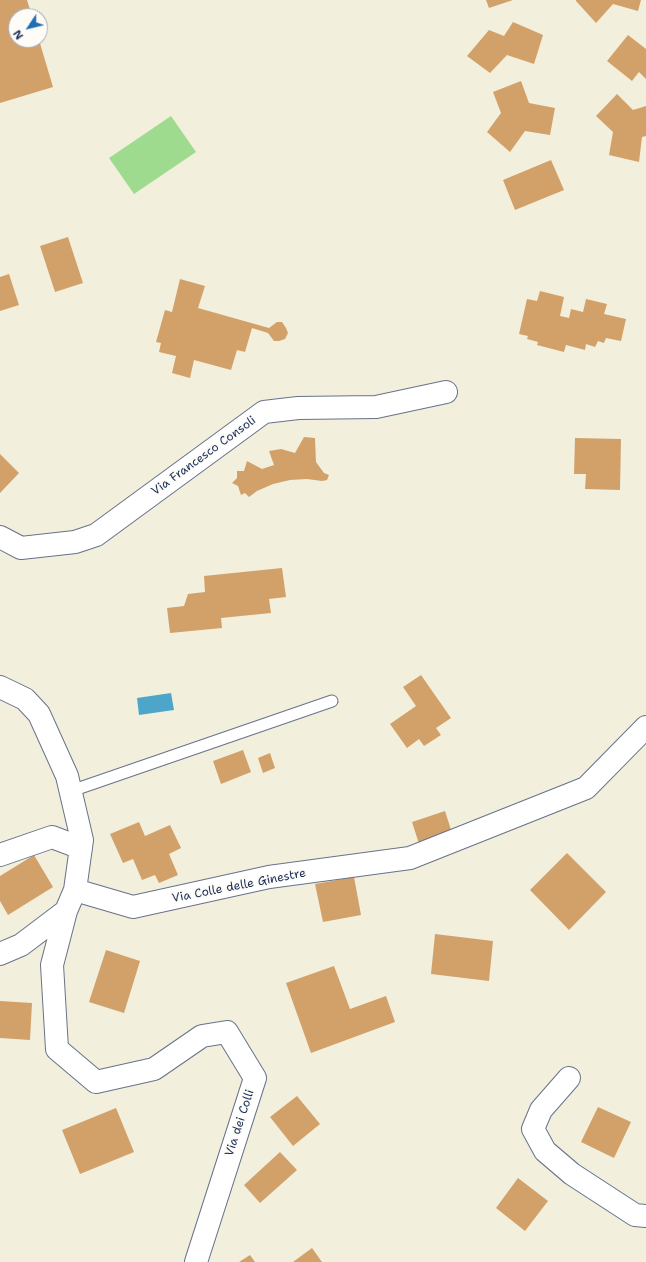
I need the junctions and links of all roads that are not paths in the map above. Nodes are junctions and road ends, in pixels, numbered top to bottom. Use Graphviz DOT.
graph roads {
  1 [pos="446,392"];
  2 [pos="0,537"];
  3 [pos="0,687"];
  4 [pos="332,701"];
  5 [pos="646,728"];
  6 [pos="71,791"];
  7 [pos="81,848"];
  8 [pos="0,855"];
  9 [pos="75,890"];
  10 [pos="66,911"];
  11 [pos="0,954"];
  12 [pos="568,1078"];
  13 [pos="646,1216"];
  14 [pos="196,1262"];
  1 -- 2 [label="street, Via Francesco Consoli"];
  3 -- 6 [label="street"];
  4 -- 6 [label="lane"];
  5 -- 9 [label="street, Via Colle delle Ginestre"];
  6 -- 7 [label="street"];
  7 -- 8 [label="street"];
  7 -- 9 [label="street"];
  9 -- 10 [label="street, Via dei Colli"];
  10 -- 11 [label="street"];
  10 -- 14 [label="street, Via dei Colli"];
  12 -- 13 [label="street"];
}
